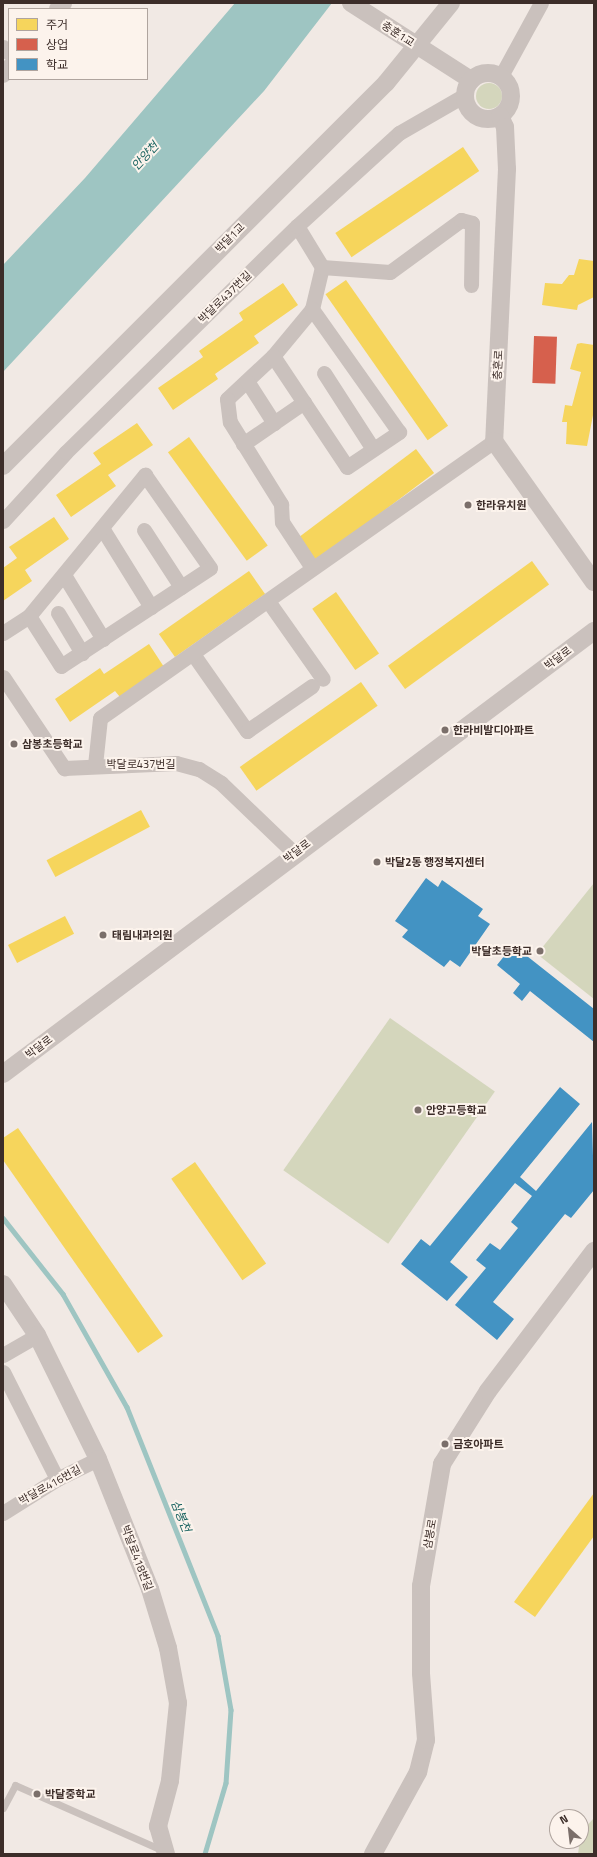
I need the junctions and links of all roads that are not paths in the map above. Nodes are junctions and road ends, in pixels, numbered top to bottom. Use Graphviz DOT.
graph roads {
  1 [pos="351,3"];
  2 [pos="451,3"];
  3 [pos="541,3"];
  4 [pos="501,76"];
  5 [pos="468,88"];
  6 [pos="500,116"];
  7 [pos="297,226"];
  8 [pos="322,267"];
  9 [pos="471,285"];
  10 [pos="312,309"];
  11 [pos="273,356"];
  12 [pos="324,373"];
  13 [pos="247,381"];
  14 [pos="304,402"];
  15 [pos="274,423"];
  16 [pos="494,441"];
  17 [pos="243,444"];
  18 [pos="373,450"];
  19 [pos="3,466"];
  20 [pos="3,521"];
  21 [pos="102,528"];
  22 [pos="144,530"];
  23 [pos="311,566"];
  24 [pos="64,575"];
  25 [pos="594,582"];
  26 [pos="181,587"];
  27 [pos="268,601"];
  28 [pos="151,607"];
  29 [pos="58,613"];
  30 [pos="29,616"];
  31 [pos="594,631"];
  32 [pos="3,633"];
  33 [pos="103,639"];
  34 [pos="82,653"];
  35 [pos="193,654"];
  36 [pos="3,677"];
  37 [pos="95,765"];
  38 [pos="294,854"];
  39 [pos="3,1074"];
  40 [pos="594,1251"];
  41 [pos="3,1284"];
  42 [pos="37,1335"];
  43 [pos="3,1355"];
  44 [pos="3,1372"];
  45 [pos="98,1459"];
  46 [pos="57,1479"];
  47 [pos="3,1513"];
  48 [pos="3,1808"];
  49 [pos="166,1853"];
  50 [pos="373,1854"];
  1 -- 5 [label="street, 충훈1교"];
  2 -- 19 [label="street, 박달1교, bridge"];
  3 -- 4 [label="street"];
  4 -- 5 [label="street"];
  4 -- 6 [label="street"];
  5 -- 6 [label="street"];
  5 -- 7 [label="street, 박달로437번길"];
  6 -- 16 [label="street, 충훈로"];
  7 -- 8 [label="street"];
  7 -- 20 [label="street, 박달로437번길"];
  8 -- 9 [label="street"];
  8 -- 10 [label="street"];
  10 -- 11 [label="street"];
  10 -- 18 [label="street"];
  11 -- 13 [label="street"];
  11 -- 14 [label="street"];
  12 -- 18 [label="street"];
  13 -- 15 [label="street"];
  13 -- 17 [label="street"];
  14 -- 15 [label="street"];
  14 -- 18 [label="street"];
  15 -- 17 [label="street"];
  16 -- 23 [label="street"];
  16 -- 25 [label="street"];
  17 -- 23 [label="street"];
  21 -- 24 [label="street"];
  21 -- 26 [label="street"];
  21 -- 28 [label="street"];
  22 -- 26 [label="street"];
  23 -- 27 [label="street"];
  24 -- 30 [label="street"];
  24 -- 33 [label="street"];
  26 -- 28 [label="street"];
  27 -- 35 [label="street"];
  27 -- 35 [label="street"];
  28 -- 33 [label="street"];
  29 -- 34 [label="street"];
  30 -- 32 [label="street"];
  30 -- 34 [label="street"];
  31 -- 38 [label="street, 박달로"];
  33 -- 34 [label="street"];
  35 -- 37 [label="street"];
  36 -- 37 [label="street, 박달로437번길"];
  37 -- 38 [label="street, 박달로437번길"];
  38 -- 39 [label="street, 박달로"];
  40 -- 50 [label="street, 삼봉로"];
  41 -- 42 [label="street, 박달로418번길"];
  42 -- 43 [label="street"];
  42 -- 45 [label="street, 박달로418번길"];
  44 -- 46 [label="street"];
  45 -- 46 [label="street, 박달로416번길"];
  45 -- 49 [label="street, 박달로418번길"];
  46 -- 47 [label="street, 박달로416번길"];
  48 -- 49 [label="lane"];
}
